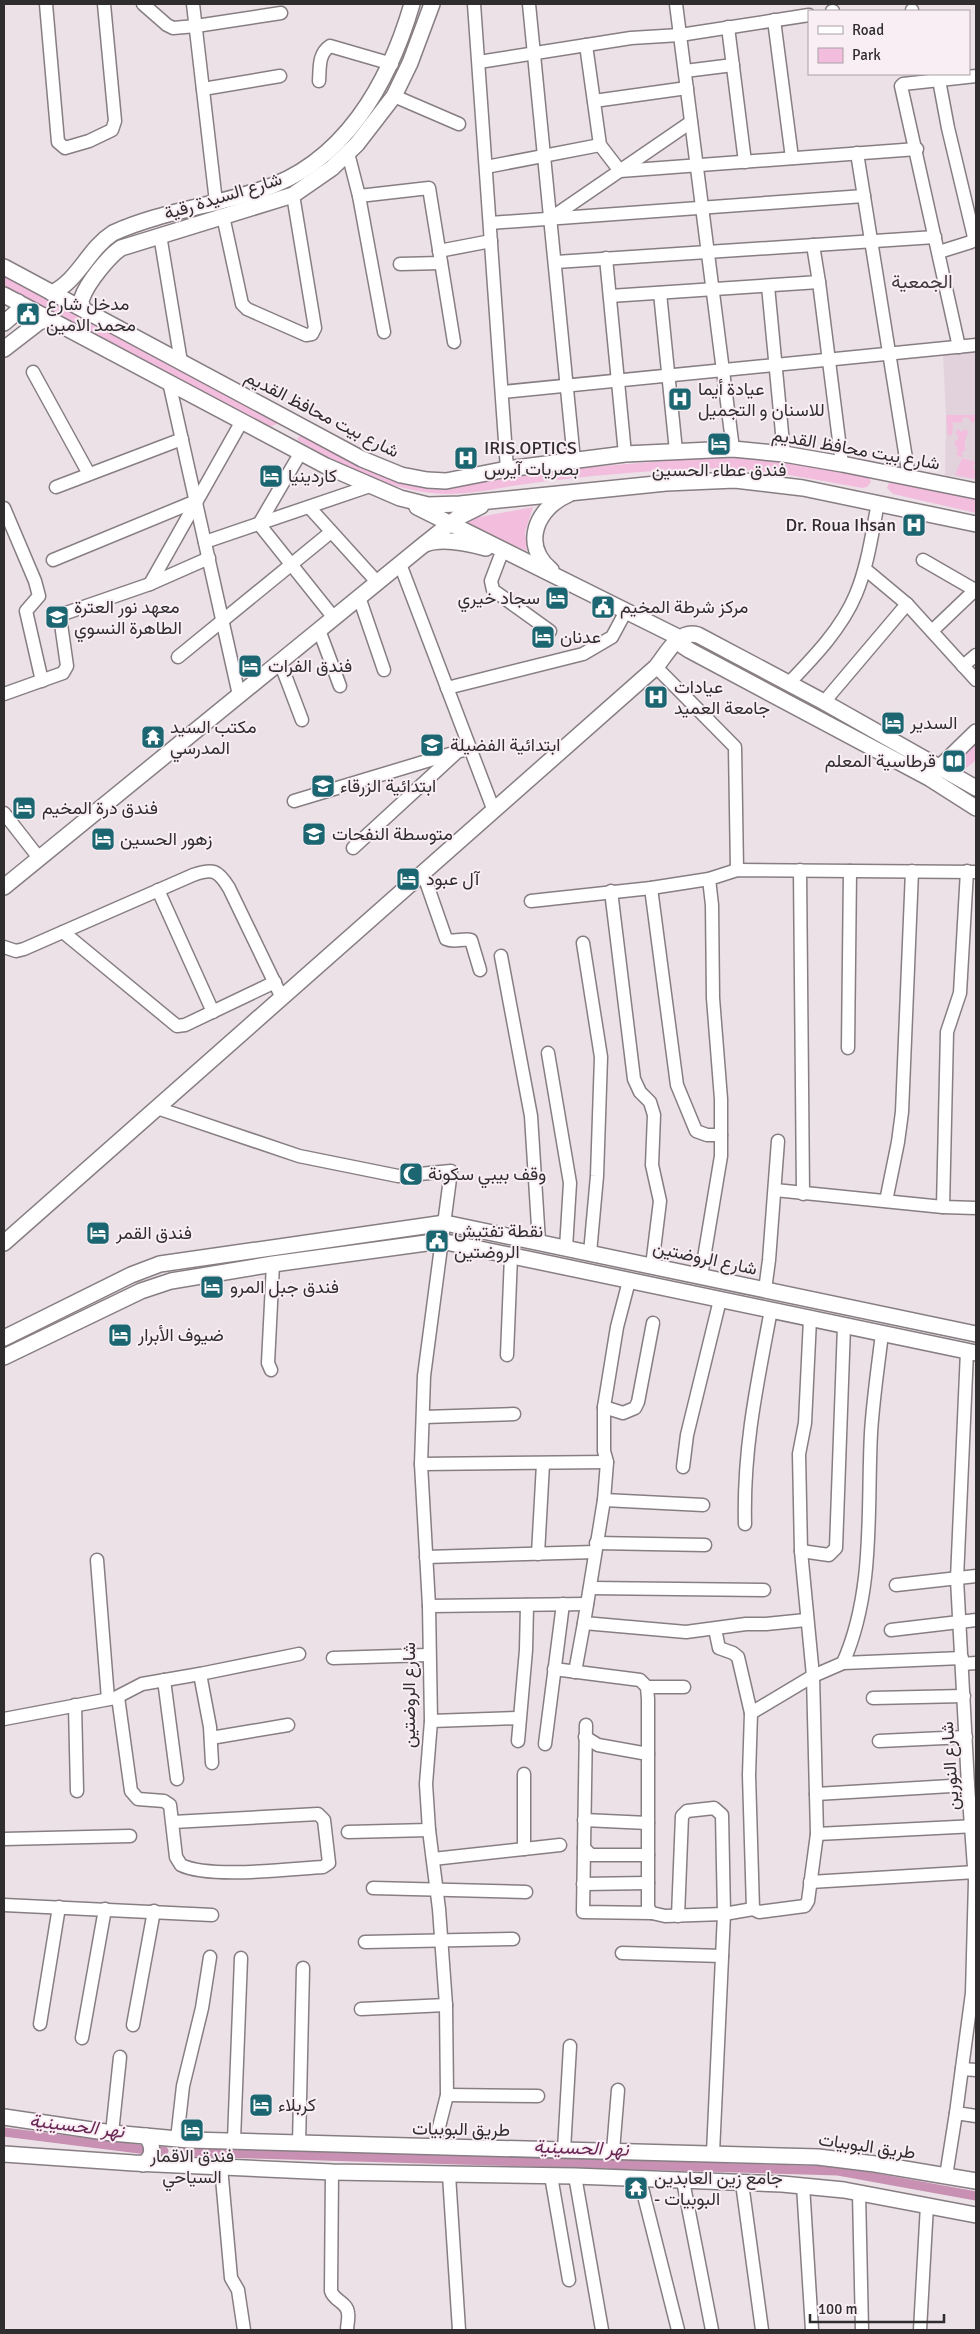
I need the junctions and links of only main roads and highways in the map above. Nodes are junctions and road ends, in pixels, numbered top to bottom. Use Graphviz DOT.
graph roads {
  1 [pos="412,4"];
  2 [pos="432,4"];
  3 [pos="4,267"];
  4 [pos="52,293"];
  5 [pos="4,295"];
  6 [pos="18,302"];
  7 [pos="83,309"];
  8 [pos="49,319"];
  9 [pos="4,323"];
  10 [pos="4,349"];
  11 [pos="278,414"];
  12 [pos="305,429"];
  13 [pos="268,434"];
  14 [pos="297,450"];
  15 [pos="976,491"];
  16 [pos="574,492"];
  17 [pos="400,498"];
  18 [pos="500,500"];
  19 [pos="418,508"];
  20 [pos="450,524"];
  21 [pos="976,524"];
  22 [pos="422,546"];
  23 [pos="508,553"];
  24 [pos="566,581"];
  25 [pos="680,638"];
  26 [pos="976,732"];
  27 [pos="940,767"];
  28 [pos="929,778"];
  29 [pos="974,782"];
  30 [pos="956,796"];
  31 [pos="976,808"];
  32 [pos="4,887"];
  33 [pos="4,1243"];
  34 [pos="976,1334"];
  35 [pos="4,1338"];
  36 [pos="972,1352"];
  37 [pos="4,1357"];
  38 [pos="4,2117"];
  39 [pos="146,2136"];
  40 [pos="183,2140"];
  41 [pos="4,2154"];
  42 [pos="143,2164"];
  43 [pos="185,2166"];
  44 [pos="976,2181"];
  45 [pos="976,2215"];
  1 -- 4 [label="main road, شارع السيدة رقية"];
  2 -- 7 [label="main road, شارع السيدة رقية"];
  3 -- 4 [label="main road, شارع بيت محافظ القديم"];
  4 -- 7 [label="main road, شارع بيت محافظ القديم"];
  5 -- 6 [label="main road"];
  6 -- 8 [label="main road"];
  6 -- 9 [label="main road"];
  7 -- 11 [label="main road, شارع بيت محافظ القديم"];
  8 -- 10 [label="main road"];
  8 -- 13 [label="main road"];
  11 -- 12 [label="main road, شارع بيت محافظ القديم"];
  11 -- 13 [label="main road"];
  12 -- 14 [label="main road"];
  12 -- 15 [label="main road, شارع بيت محافظ القديم"];
  13 -- 14 [label="main road"];
  14 -- 17 [label="main road"];
  16 -- 18 [label="main road"];
  16 -- 21 [label="main road"];
  16 -- 24 [label="main road"];
  17 -- 18 [label="main road"];
  17 -- 19 [label="main road"];
  18 -- 20 [label="main road"];
  19 -- 20 [label="main road"];
  19 -- 22 [label="main road"];
  20 -- 22 [label="main road"];
  20 -- 23 [label="main road"];
  22 -- 23 [label="main road"];
  22 -- 32 [label="main road"];
  23 -- 24 [label="main road"];
  24 -- 25 [label="main road"];
  25 -- 27 [label="main road"];
  25 -- 28 [label="main road"];
  25 -- 33 [label="main road"];
  26 -- 27 [label="main road"];
  27 -- 28 [label="main road"];
  27 -- 29 [label="main road"];
  28 -- 30 [label="main road"];
  29 -- 30 [label="main road"];
  30 -- 31 [label="main road"];
  34 -- 35 [label="main road, شارع الروضتين"];
  36 -- 37 [label="main road"];
  38 -- 39 [label="main road, طريق البوبيات"];
  39 -- 40 [label="main road, طريق البوبيات"];
  39 -- 42 [label="main road"];
  40 -- 43 [label="main road"];
  40 -- 44 [label="main road, طريق البوبيات"];
  41 -- 42 [label="main road"];
  42 -- 43 [label="main road"];
  43 -- 45 [label="main road"];
}
